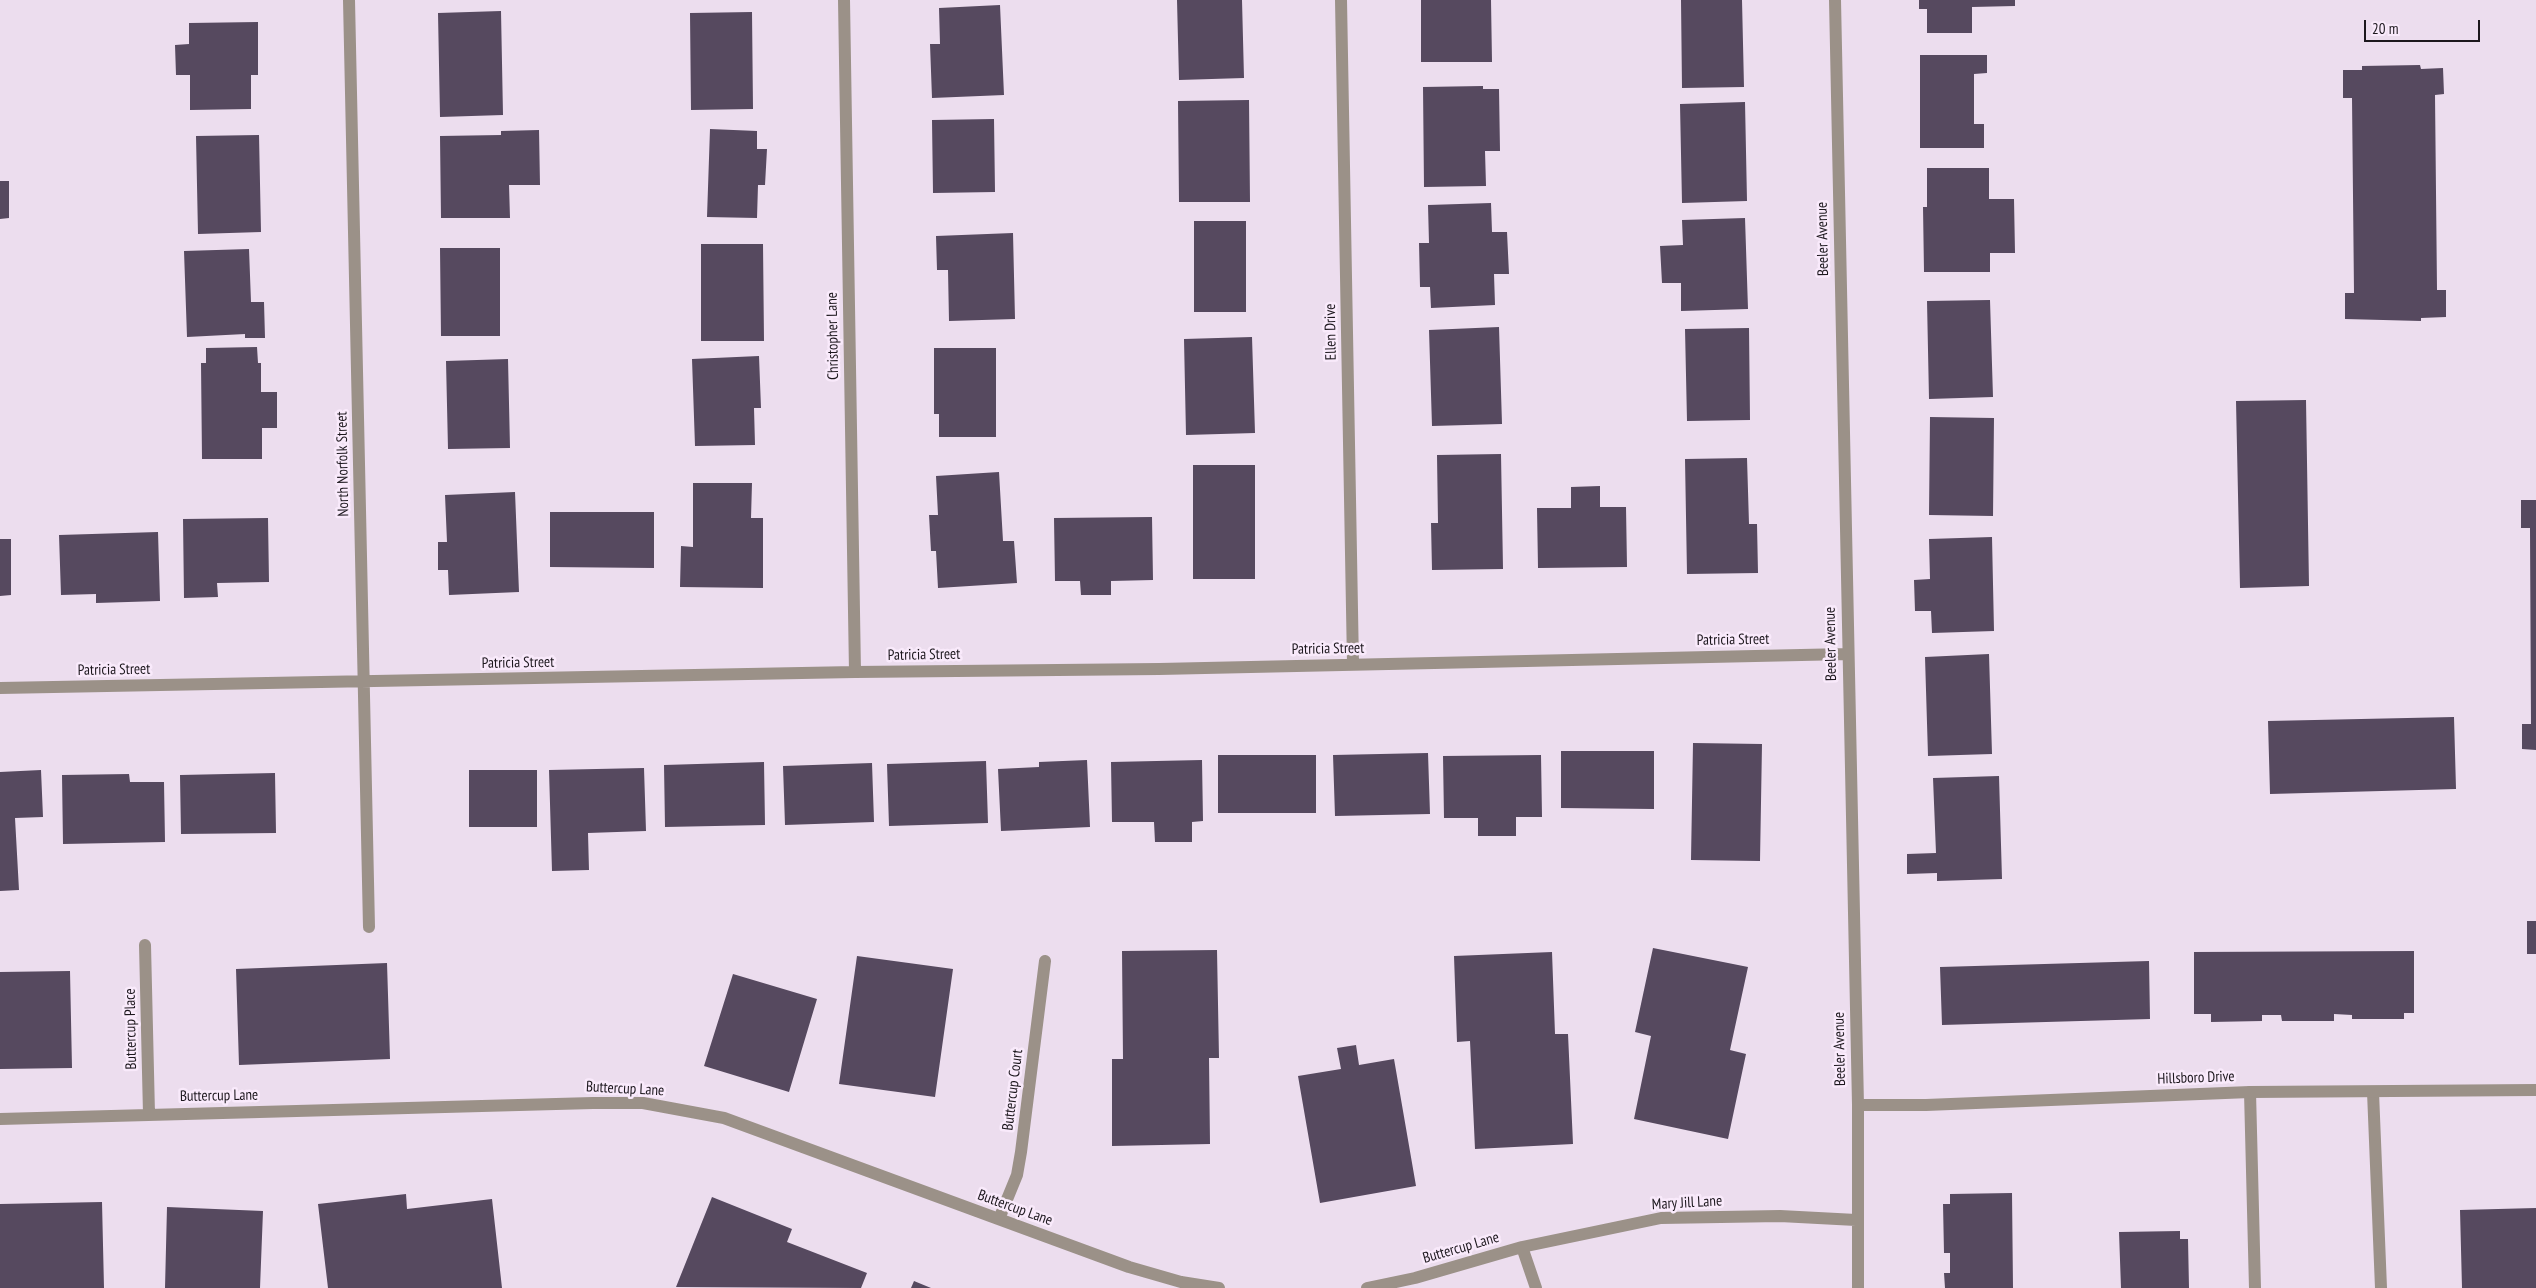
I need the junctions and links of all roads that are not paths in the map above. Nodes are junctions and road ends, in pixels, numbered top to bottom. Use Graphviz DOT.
graph roads {
  1 [pos="349,0"];
  2 [pos="844,0"];
  3 [pos="1341,0"];
  4 [pos="1835,0"];
  5 [pos="1848,654"];
  6 [pos="1353,664"];
  7 [pos="855,672"];
  8 [pos="363,682"];
  9 [pos="0,688"];
  10 [pos="369,927"];
  11 [pos="145,945"];
  12 [pos="1045,961"];
  13 [pos="2536,1090"];
  14 [pos="2250,1092"];
  15 [pos="2373,1092"];
  16 [pos="1858,1105"];
  17 [pos="149,1114"];
  18 [pos="0,1119"];
  19 [pos="1000,1219"];
  20 [pos="1856,1220"];
  21 [pos="1522,1247"];
  22 [pos="1219,1288"];
  23 [pos="1367,1288"];
  24 [pos="1536,1288"];
  25 [pos="1858,1288"];
  26 [pos="2256,1288"];
  27 [pos="2381,1288"];
  1 -- 8 [label="street, North Norfolk Street"];
  2 -- 7 [label="street, Christopher Lane"];
  3 -- 6 [label="street, Ellen Drive"];
  4 -- 5 [label="street, Beeler Avenue"];
  5 -- 6 [label="street, Patricia Street"];
  5 -- 16 [label="street, Beeler Avenue"];
  6 -- 7 [label="street, Patricia Street"];
  7 -- 8 [label="street, Patricia Street"];
  8 -- 9 [label="street, Patricia Street"];
  8 -- 10 [label="street, North Norfolk Street"];
  11 -- 17 [label="street, Buttercup Place"];
  12 -- 19 [label="street, Buttercup Court"];
  13 -- 15 [label="street, Hillsboro Drive"];
  14 -- 15 [label="street, Hillsboro Drive"];
  14 -- 16 [label="street, Hillsboro Drive"];
  14 -- 26 [label="street"];
  15 -- 27 [label="street"];
  16 -- 20 [label="street, Beeler Avenue"];
  17 -- 18 [label="street, Buttercup Lane"];
  17 -- 19 [label="street, Buttercup Lane"];
  19 -- 22 [label="street, Buttercup Lane"];
  20 -- 21 [label="street, Mary Jill Lane"];
  20 -- 25 [label="street, Beeler Avenue"];
  21 -- 23 [label="street, Buttercup Lane"];
  21 -- 24 [label="street, Buttercup Lane"];
}
